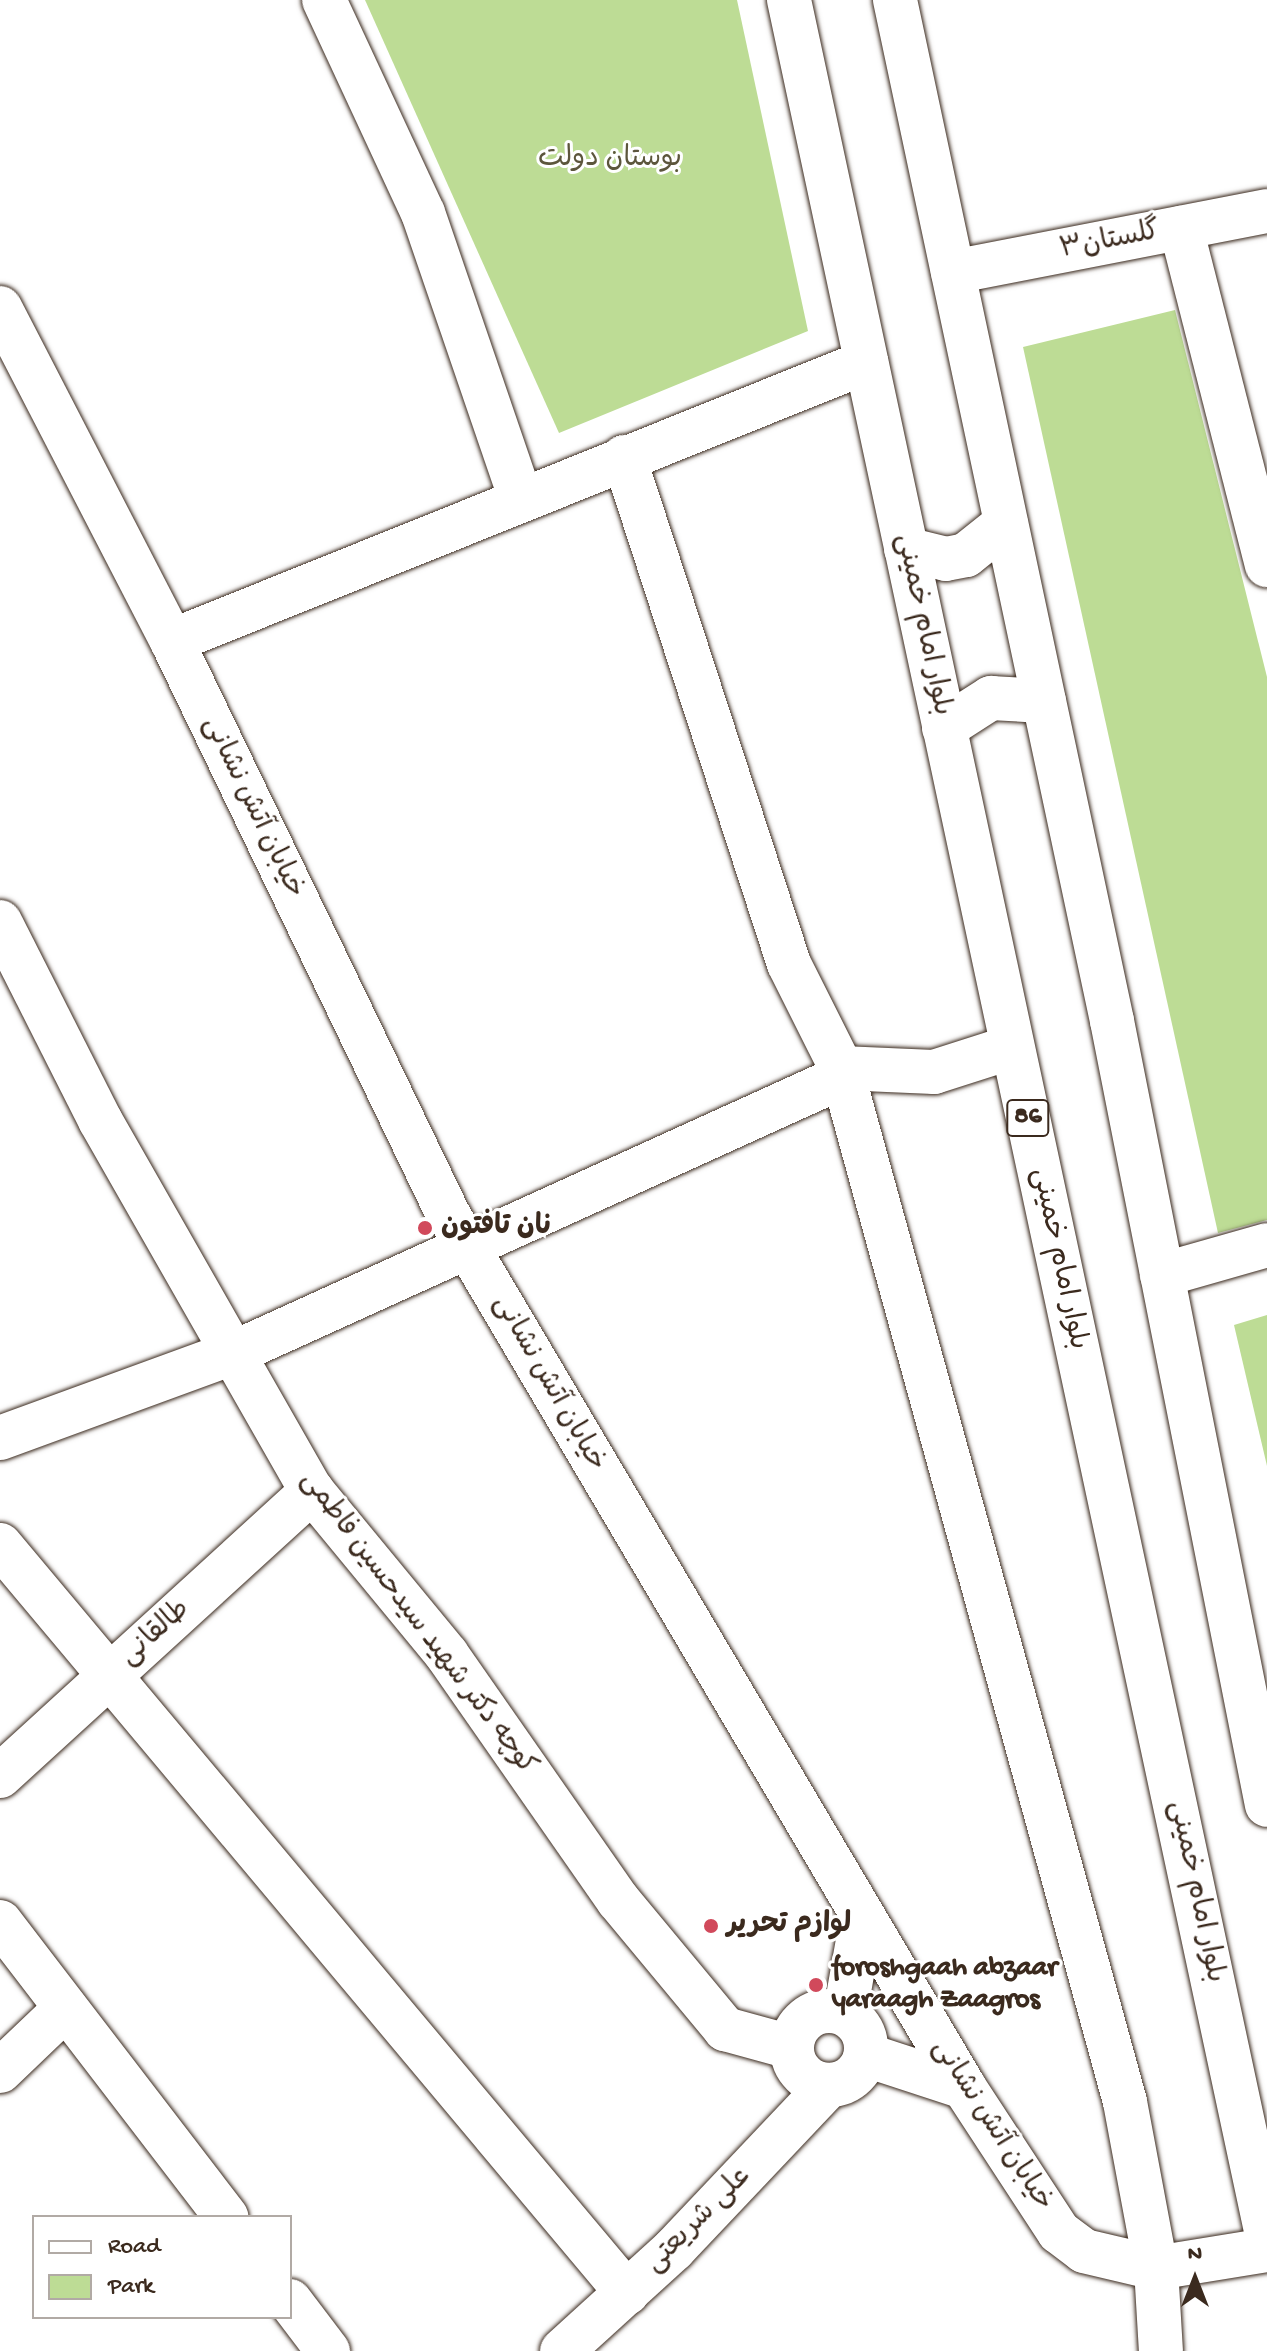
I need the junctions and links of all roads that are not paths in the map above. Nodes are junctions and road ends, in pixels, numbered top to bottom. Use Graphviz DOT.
graph roads {
  1 [pos="324,0"];
  2 [pos="789,0"];
  3 [pos="895,0"];
  4 [pos="1267,211"];
  5 [pos="1181,228"];
  6 [pos="953,272"];
  7 [pos="1,312"];
  8 [pos="866,362"];
  9 [pos="624,457"];
  10 [pos="521,499"];
  11 [pos="1006,523"];
  12 [pos="906,549"];
  13 [pos="1267,565"];
  14 [pos="172,641"];
  15 [pos="1044,701"];
  16 [pos="944,728"];
  17 [pos="0,922"];
  18 [pos="1012,1047"];
  19 [pos="843,1072"];
  20 [pos="1267,1245"];
  21 [pos="470,1251"];
  22 [pos="1162,1275"];
  23 [pos="238,1351"];
  24 [pos="0,1438"];
  25 [pos="312,1491"];
  26 [pos="0,1545"];
  27 [pos="110,1676"];
  28 [pos="0,1776"];
  29 [pos="1267,1805"];
  30 [pos="862,1918"];
  31 [pos="0,1922"];
  32 [pos="66,2008"];
  33 [pos="845,2014"];
  34 [pos="791,2047"];
  35 [pos="866,2055"];
  36 [pos="0,2071"];
  37 [pos="829,2085"];
  38 [pos="964,2087"];
  39 [pos="224,2215"];
  40 [pos="1267,2236"];
  41 [pos="1267,2250"];
  42 [pos="1156,2268"];
  43 [pos="627,2293"];
  44 [pos="292,2304"];
  45 [pos="589,2342"];
  46 [pos="328,2351"];
  47 [pos="1161,2351"];
  1 -- 10 [label="street"];
  2 -- 8 [label="street, بلوار امام خمینی / 86"];
  3 -- 6 [label="street"];
  4 -- 5 [label="street, گلستان۳"];
  5 -- 6 [label="street, گلستان۳"];
  5 -- 13 [label="street"];
  6 -- 11 [label="street"];
  7 -- 14 [label="street, خیابان آتش نشانی"];
  8 -- 9 [label="street"];
  8 -- 12 [label="street, بلوار امام خمینی / 86"];
  9 -- 10 [label="street"];
  9 -- 19 [label="street"];
  10 -- 14 [label="street"];
  11 -- 12 [label="street"];
  11 -- 15 [label="street"];
  12 -- 16 [label="street, بلوار امام خمینی / 86"];
  14 -- 21 [label="street, خیابان آتش نشانی"];
  15 -- 16 [label="street"];
  15 -- 22 [label="street"];
  16 -- 18 [label="street, بلوار امام خمینی / 86"];
  17 -- 23 [label="street, کوچه دکتر شهید سیدحسین فاطمی"];
  18 -- 19 [label="street"];
  18 -- 40 [label="street, بلوار امام خمینی / 86"];
  19 -- 21 [label="street"];
  19 -- 42 [label="street"];
  20 -- 22 [label="street"];
  21 -- 23 [label="street"];
  21 -- 30 [label="street, خیابان آتش نشانی"];
  22 -- 29 [label="street"];
  23 -- 24 [label="street"];
  23 -- 25 [label="street, کوچه دکتر شهید سیدحسین فاطمی"];
  25 -- 27 [label="street, طالقانی"];
  25 -- 34 [label="street, کوچه دکتر شهید سیدحسین فاطمی"];
  26 -- 27 [label="street"];
  27 -- 28 [label="street, طالقانی"];
  27 -- 43 [label="street"];
  30 -- 33 [label="street"];
  30 -- 38 [label="street, خیابان آتش نشانی"];
  31 -- 32 [label="street"];
  32 -- 36 [label="street"];
  32 -- 39 [label="street"];
  33 -- 34 [label="street"];
  33 -- 35 [label="street"];
  34 -- 37 [label="street"];
  35 -- 37 [label="street"];
  35 -- 38 [label="street"];
  37 -- 43 [label="street, علی شریعتی"];
  38 -- 42 [label="street, خیابان آتش نشانی"];
  41 -- 42 [label="street, خیابان آتش نشانی"];
  42 -- 47 [label="street"];
  43 -- 45 [label="street, علی شریعتی"];
  44 -- 46 [label="street"];
}
